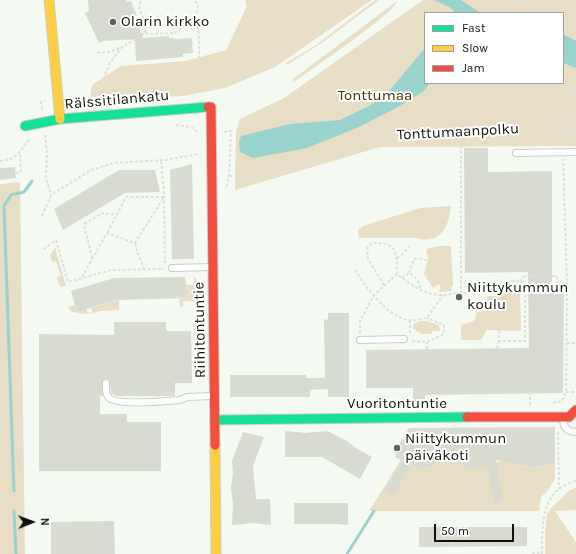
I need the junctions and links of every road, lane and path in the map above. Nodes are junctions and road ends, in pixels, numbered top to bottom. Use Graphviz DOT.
graph roads {
  1 [pos="49,0"];
  2 [pos="140,0"];
  3 [pos="195,0"];
  4 [pos="498,0"];
  5 [pos="520,0"];
  6 [pos="497,12"];
  7 [pos="539,12"];
  8 [pos="196,16"];
  9 [pos="564,26"];
  10 [pos="137,28"];
  11 [pos="576,32"];
  12 [pos="145,33"];
  13 [pos="140,36"];
  14 [pos="121,48"];
  15 [pos="97,53"];
  16 [pos="199,60"];
  17 [pos="564,82"];
  18 [pos="96,96"];
  19 [pos="574,98"];
  20 [pos="211,107"];
  21 [pos="60,119"];
  22 [pos="174,125"];
  23 [pos="25,126"];
  24 [pos="563,129"];
  25 [pos="457,130"];
  26 [pos="575,130"];
  27 [pos="231,131"];
  28 [pos="199,133"];
  29 [pos="50,134"];
  30 [pos="45,135"];
  31 [pos="40,136"];
  32 [pos="30,139"];
  33 [pos="563,152"];
  34 [pos="576,152"];
  35 [pos="20,153"];
  36 [pos="516,153"];
  37 [pos="200,154"];
  38 [pos="161,160"];
  39 [pos="0,161"];
  40 [pos="16,173"];
  41 [pos="51,195"];
  42 [pos="164,197"];
  43 [pos="117,215"];
  44 [pos="42,216"];
  45 [pos="107,233"];
  46 [pos="135,243"];
  47 [pos="409,246"];
  48 [pos="44,249"];
  49 [pos="397,258"];
  50 [pos="92,260"];
  51 [pos="427,260"];
  52 [pos="213,267"];
  53 [pos="172,268"];
  54 [pos="144,269"];
  55 [pos="355,270"];
  56 [pos="409,273"];
  57 [pos="396,274"];
  58 [pos="81,278"];
  59 [pos="402,278"];
  60 [pos="521,282"];
  61 [pos="384,285"];
  62 [pos="533,285"];
  63 [pos="567,285"];
  64 [pos="525,286"];
  65 [pos="557,286"];
  66 [pos="421,290"];
  67 [pos="461,293"];
  68 [pos="528,293"];
  69 [pos="374,295"];
  70 [pos="443,295"];
  71 [pos="427,318"];
  72 [pos="499,330"];
  73 [pos="360,340"];
  74 [pos="407,340"];
  75 [pos="499,341"];
  76 [pos="427,342"];
  77 [pos="567,343"];
  78 [pos="576,343"];
  79 [pos="496,348"];
  80 [pos="427,349"];
  81 [pos="523,380"];
  82 [pos="106,383"];
  83 [pos="530,384"];
  84 [pos="420,388"];
  85 [pos="530,389"];
  86 [pos="566,392"];
  87 [pos="576,392"];
  88 [pos="215,396"];
  89 [pos="420,403"];
  90 [pos="553,403"];
  91 [pos="576,410"];
  92 [pos="562,417"];
  93 [pos="530,418"];
  94 [pos="215,420"];
  95 [pos="558,428"];
  96 [pos="576,432"];
  97 [pos="576,481"];
  98 [pos="559,488"];
  99 [pos="542,553"];
  100 [pos="216,554"];
  101 [pos="532,554"];
  1 -- 21 [label="street"];
  2 -- 12 [label="path"];
  3 -- 8 [label="path"];
  4 -- 6 [label="path"];
  5 -- 7 [label="path"];
  8 -- 12 [label="path"];
  8 -- 16 [label="path"];
  9 -- 11 [label="path"];
  10 -- 13 [label="path"];
  12 -- 13 [label="path"];
  13 -- 14 [label="path"];
  14 -- 15 [label="path"];
  14 -- 18 [label="path"];
  17 -- 19 [label="path"];
  19 -- 26 [label="path"];
  20 -- 21 [label="street, Rälssitilankatu"];
  20 -- 52 [label="street, Riihitontuntie"];
  21 -- 23 [label="street, Rälssitilankatu"];
  22 -- 28 [label="path"];
  24 -- 25 [label="path, Tonttumaanpolku"];
  24 -- 26 [label="path, Tonttumaanpolku"];
  24 -- 33 [label="path"];
  25 -- 27 [label="path, Tonttumaanpolku"];
  25 -- 67 [label="path"];
  29 -- 30 [label="path"];
  30 -- 31 [label="path"];
  30 -- 41 [label="path"];
  32 -- 35 [label="path"];
  33 -- 34 [label="lane"];
  33 -- 36 [label="lane"];
  33 -- 63 [label="path"];
  35 -- 39 [label="path"];
  35 -- 40 [label="path"];
  37 -- 38 [label="path"];
  38 -- 41 [label="path"];
  38 -- 42 [label="path"];
  41 -- 44 [label="path"];
  42 -- 43 [label="path"];
  42 -- 46 [label="path"];
  42 -- 54 [label="path"];
  43 -- 45 [label="path"];
  43 -- 50 [label="path"];
  45 -- 46 [label="path"];
  45 -- 50 [label="path"];
  46 -- 54 [label="path"];
  47 -- 49 [label="path"];
  48 -- 58 [label="path"];
  49 -- 57 [label="path"];
  49 -- 61 [label="path"];
  50 -- 58 [label="path"];
  51 -- 56 [label="path"];
  52 -- 53 [label="lane"];
  52 -- 88 [label="street, Riihitontuntie"];
  54 -- 58 [label="path"];
  55 -- 69 [label="path"];
  56 -- 59 [label="path"];
  56 -- 66 [label="path"];
  57 -- 59 [label="path"];
  57 -- 61 [label="path"];
  59 -- 66 [label="path"];
  60 -- 64 [label="path"];
  60 -- 65 [label="path"];
  60 -- 67 [label="path"];
  61 -- 69 [label="path"];
  62 -- 65 [label="path"];
  63 -- 65 [label="path"];
  63 -- 77 [label="path"];
  64 -- 68 [label="path"];
  64 -- 75 [label="path"];
  66 -- 70 [label="path"];
  67 -- 70 [label="path"];
  69 -- 71 [label="path"];
  69 -- 73 [label="path"];
  70 -- 71 [label="path"];
  71 -- 76 [label="path"];
  72 -- 75 [label="path"];
  73 -- 74 [label="lane"];
  74 -- 76 [label="path"];
  75 -- 79 [label="path"];
  76 -- 80 [label="path"];
  77 -- 78 [label="path"];
  77 -- 86 [label="path"];
  81 -- 85 [label="path"];
  82 -- 88 [label="lane"];
  83 -- 85 [label="path"];
  84 -- 89 [label="path"];
  85 -- 93 [label="path"];
  86 -- 87 [label="path"];
  86 -- 90 [label="path"];
  88 -- 94 [label="street, Riihitontuntie"];
  91 -- 92 [label="street, Vuoritontuntie"];
  92 -- 93 [label="street, Vuoritontuntie"];
  92 -- 96 [label="lane"];
  93 -- 94 [label="street, Vuoritontuntie"];
  94 -- 100 [label="street, Riihitontuntie"];
  95 -- 98 [label="path"];
  97 -- 98 [label="path"];
  98 -- 99 [label="path"];
  99 -- 101 [label="path"];
}
